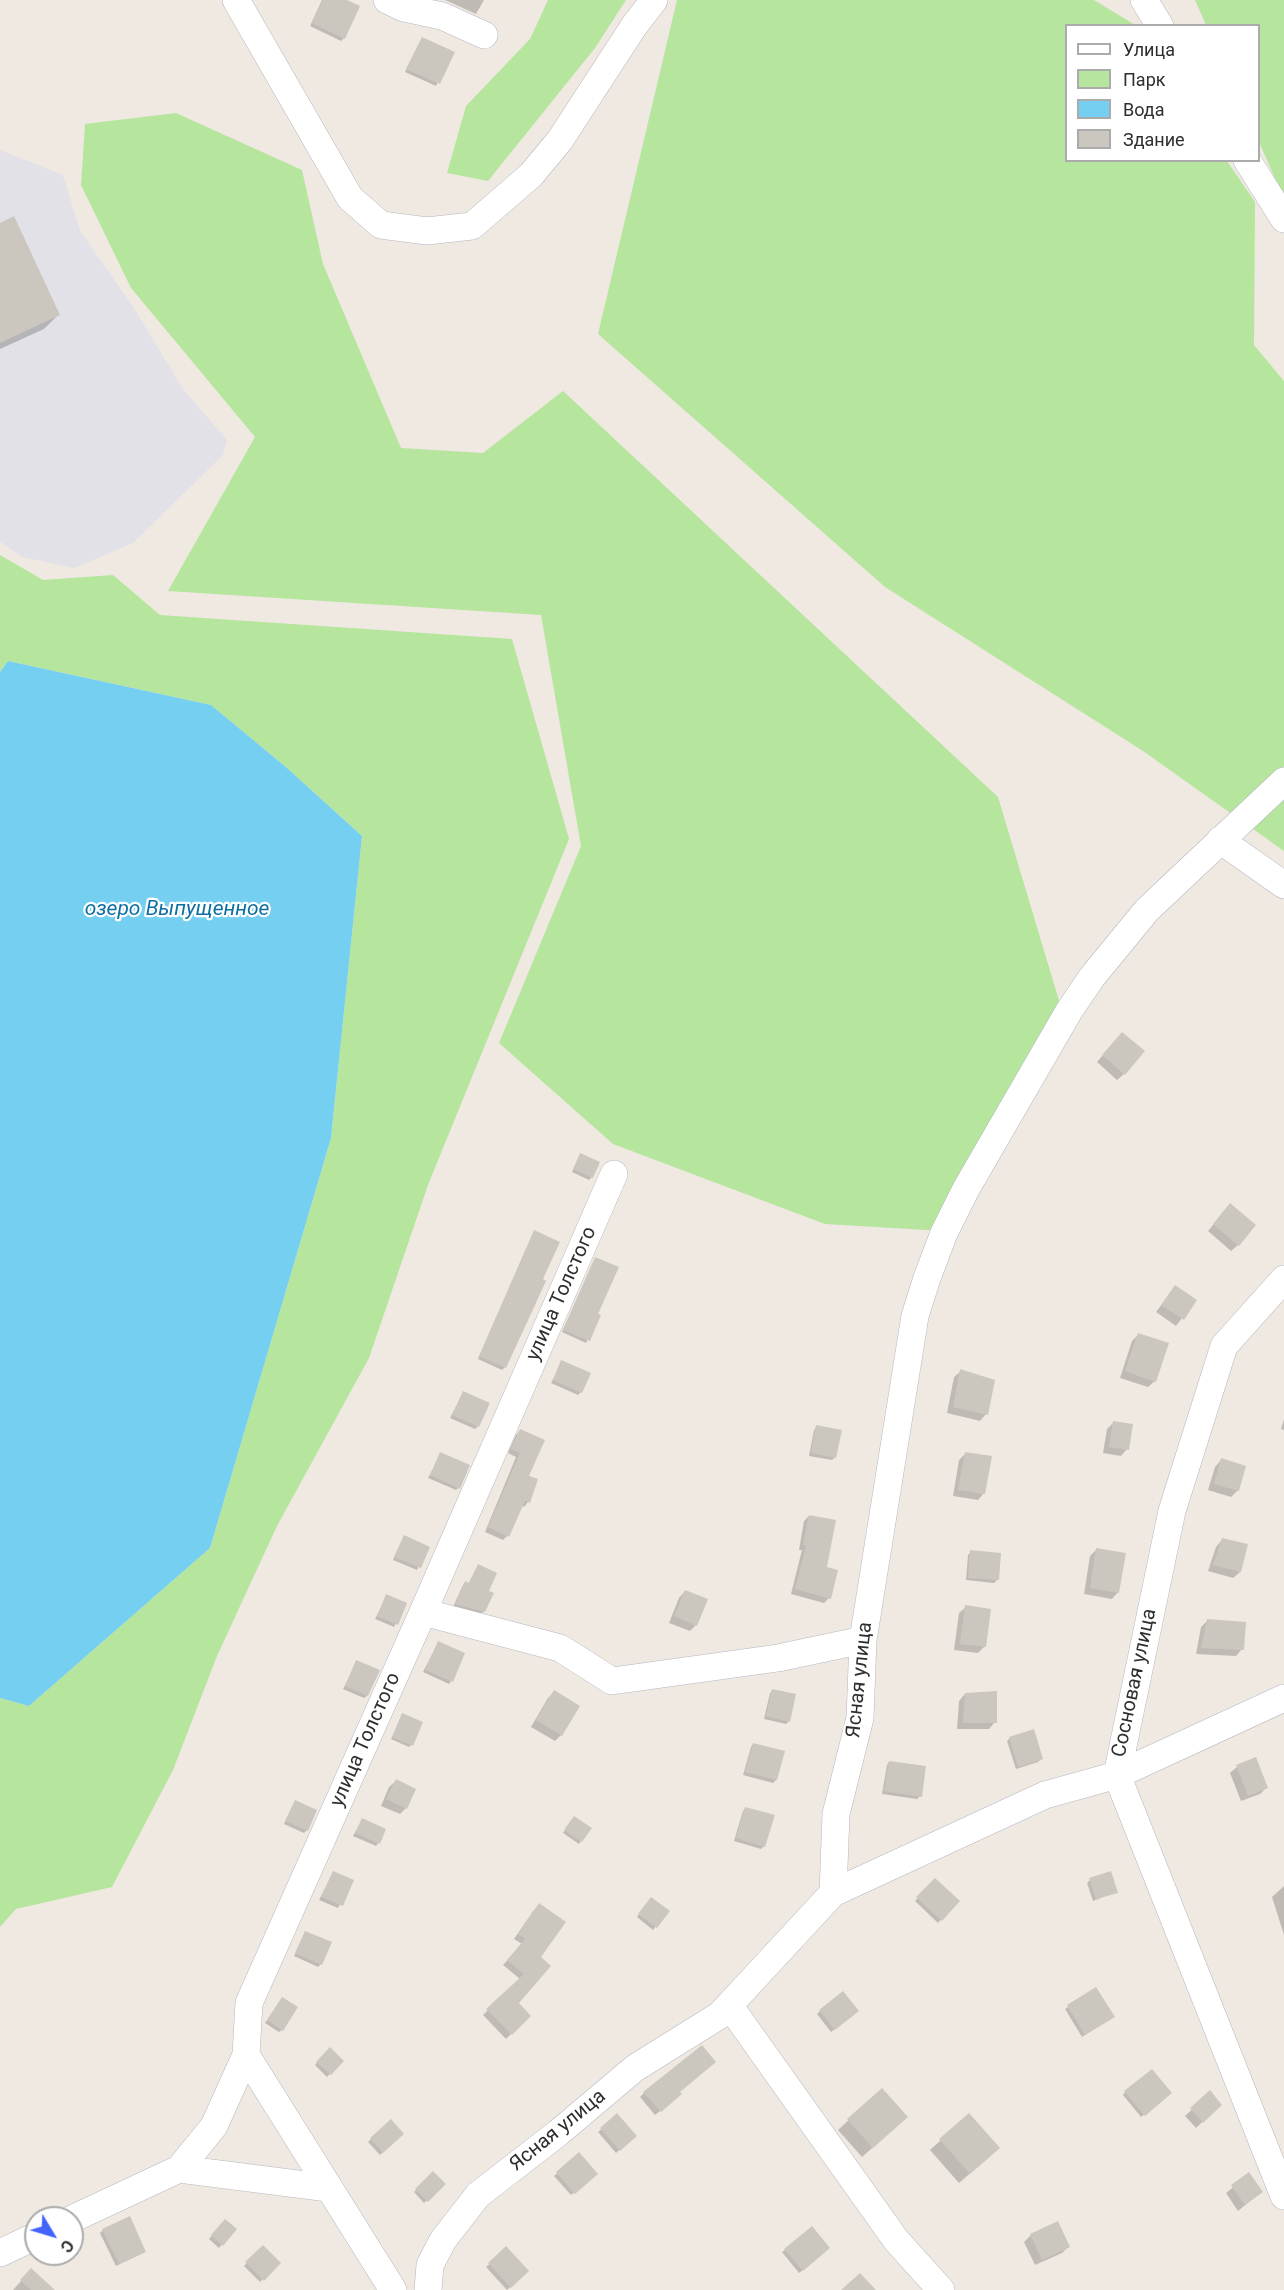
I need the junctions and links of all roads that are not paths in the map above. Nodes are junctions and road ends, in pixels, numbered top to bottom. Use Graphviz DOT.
graph roads {
  1 [pos="236,0"];
  2 [pos="387,0"];
  3 [pos="654,0"];
  4 [pos="1144,0"];
  5 [pos="1159,24"];
  6 [pos="484,35"];
  7 [pos="1248,162"];
  8 [pos="1284,219"];
  9 [pos="1284,781"];
  10 [pos="1220,840"];
  11 [pos="1284,885"];
  12 [pos="614,1174"];
  13 [pos="1284,1279"];
  14 [pos="423,1612"];
  15 [pos="863,1640"];
  16 [pos="1284,1698"];
  17 [pos="1117,1775"];
  18 [pos="832,1893"];
  19 [pos="729,2005"];
  20 [pos="246,2055"];
  21 [pos="179,2169"];
  22 [pos="329,2188"];
  23 [pos="1284,2196"];
  24 [pos="84,2213"];
  25 [pos="24,2242"];
  26 [pos="0,2253"];
  27 [pos="393,2290"];
  28 [pos="428,2290"];
  29 [pos="940,2290"];
  1 -- 3 [label="street"];
  2 -- 6 [label="street"];
  4 -- 5 [label="street"];
  7 -- 8 [label="street"];
  9 -- 10 [label="street, Ясная улица"];
  10 -- 11 [label="street"];
  10 -- 15 [label="street, Ясная улица"];
  12 -- 14 [label="street, улица Толстого"];
  13 -- 17 [label="street, Сосновая улица"];
  14 -- 15 [label="street"];
  14 -- 20 [label="street, улица Толстого"];
  15 -- 18 [label="street, Ясная улица"];
  16 -- 17 [label="street"];
  17 -- 18 [label="street"];
  17 -- 23 [label="street, Сосновая улица"];
  18 -- 19 [label="street, Ясная улица"];
  19 -- 28 [label="street, Ясная улица"];
  19 -- 29 [label="street"];
  20 -- 21 [label="street"];
  20 -- 22 [label="street"];
  21 -- 22 [label="street"];
  21 -- 24 [label="street"];
  22 -- 27 [label="street"];
  25 -- 26 [label="street"];
}
